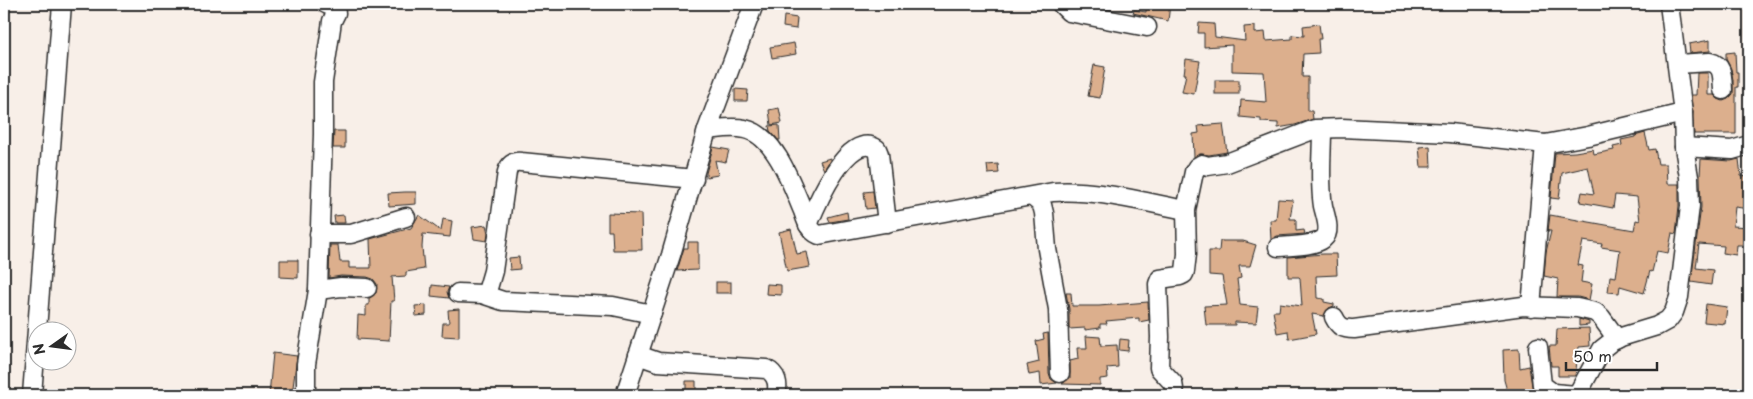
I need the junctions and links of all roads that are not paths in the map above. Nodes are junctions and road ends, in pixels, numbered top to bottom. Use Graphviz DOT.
graph roads {
  1 [pos="62,4"];
  2 [pos="754,4"];
  3 [pos="1061,4"];
  4 [pos="1669,4"];
  5 [pos="337,6"];
  6 [pos="1146,27"];
  7 [pos="1677,64"];
  8 [pos="1723,90"];
  9 [pos="1683,113"];
  10 [pos="1322,129"];
  11 [pos="707,130"];
  12 [pos="1545,144"];
  13 [pos="1749,145"];
  14 [pos="1684,147"];
  15 [pos="694,179"];
  16 [pos="1033,197"];
  17 [pos="1186,210"];
  18 [pos="406,217"];
  19 [pos="888,223"];
  20 [pos="808,224"];
  21 [pos="319,234"];
  22 [pos="1278,248"];
  23 [pos="368,288"];
  24 [pos="318,290"];
  25 [pos="458,293"];
  26 [pos="486,295"];
  27 [pos="1531,307"];
  28 [pos="645,312"];
  29 [pos="1334,317"];
  30 [pos="1617,339"];
  31 [pos="1538,347"];
  32 [pos="638,354"];
  33 [pos="1060,373"];
  34 [pos="32,395"];
  35 [pos="306,395"];
  36 [pos="625,395"];
  37 [pos="776,395"];
  38 [pos="1175,395"];
  39 [pos="1577,395"];
  1 -- 34 [label="street"];
  2 -- 11 [label="street"];
  3 -- 6 [label="street"];
  4 -- 7 [label="street"];
  5 -- 21 [label="street"];
  7 -- 8 [label="street"];
  7 -- 9 [label="street"];
  9 -- 12 [label="street"];
  9 -- 14 [label="street"];
  10 -- 12 [label="street"];
  10 -- 17 [label="street"];
  10 -- 22 [label="street"];
  11 -- 15 [label="street"];
  11 -- 20 [label="street"];
  12 -- 27 [label="street"];
  13 -- 14 [label="street"];
  14 -- 30 [label="street"];
  15 -- 26 [label="street"];
  15 -- 28 [label="street"];
  16 -- 17 [label="street"];
  16 -- 19 [label="street"];
  16 -- 33 [label="street"];
  17 -- 38 [label="street"];
  18 -- 21 [label="street"];
  19 -- 20 [label="street"];
  19 -- 20 [label="street"];
  21 -- 24 [label="street"];
  23 -- 24 [label="street"];
  24 -- 35 [label="street"];
  25 -- 26 [label="street"];
  26 -- 28 [label="street"];
  27 -- 29 [label="street"];
  27 -- 30 [label="street"];
  28 -- 32 [label="street"];
  30 -- 39 [label="street"];
  31 -- 39 [label="street"];
  32 -- 36 [label="street"];
  32 -- 37 [label="street"];
}
